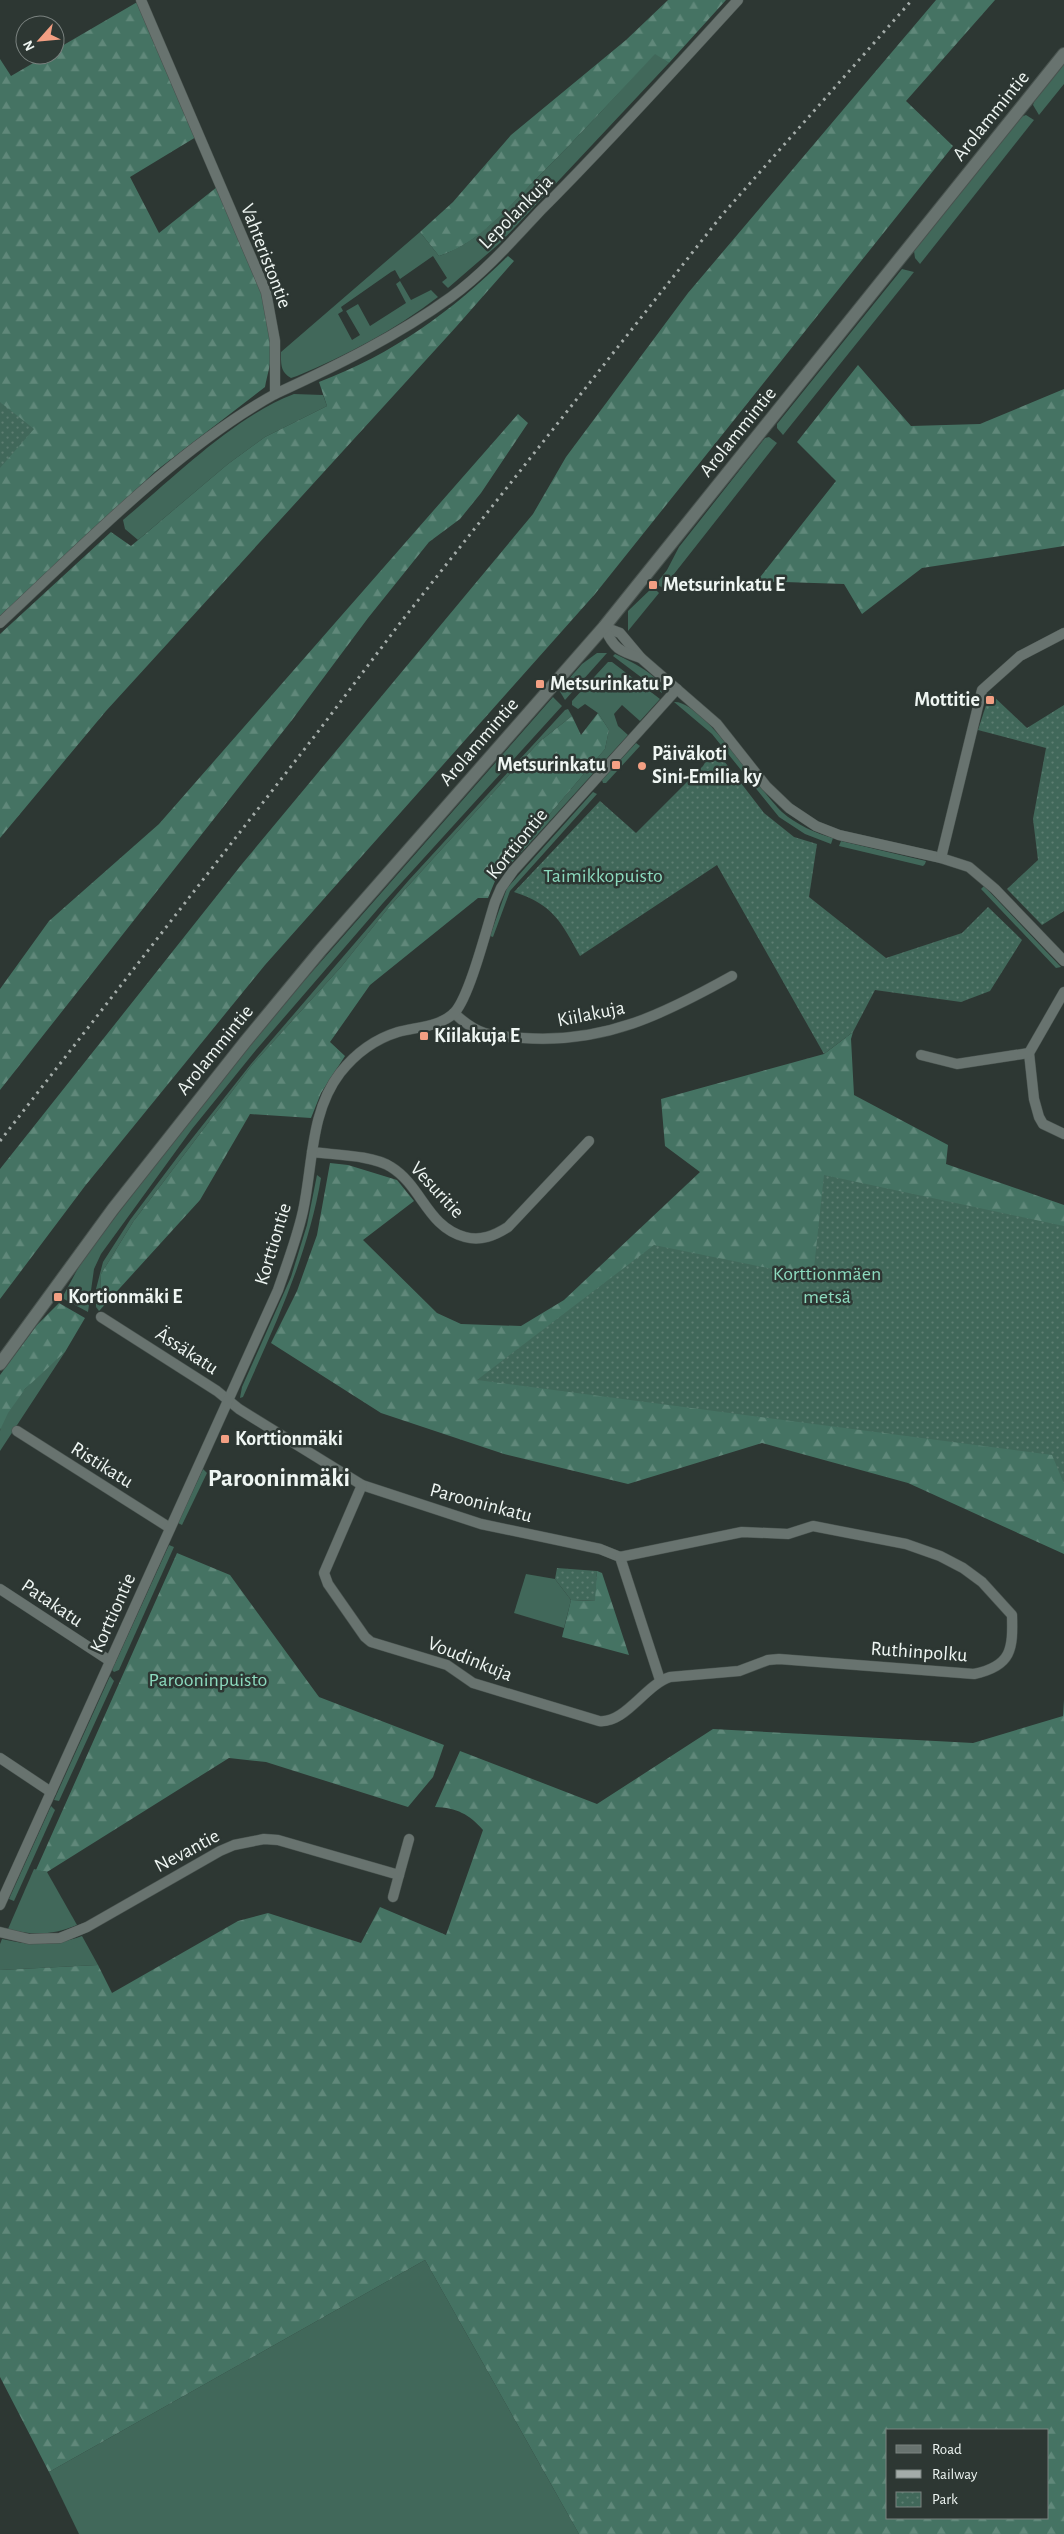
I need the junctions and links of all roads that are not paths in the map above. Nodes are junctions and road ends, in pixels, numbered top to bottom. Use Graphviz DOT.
graph roads {
  1 [pos="141,0"];
  2 [pos="738,0"];
  3 [pos="1064,54"];
  4 [pos="275,394"];
  5 [pos="0,622"];
  6 [pos="604,627"];
  7 [pos="1064,633"];
  8 [pos="677,689"];
  9 [pos="941,858"];
  10 [pos="1064,962"];
  11 [pos="732,976"];
  12 [pos="1064,992"];
  13 [pos="454,1013"];
  14 [pos="1028,1053"];
  15 [pos="921,1054"];
  16 [pos="1064,1134"];
  17 [pos="589,1142"];
  18 [pos="312,1152"];
  19 [pos="101,1317"];
  20 [pos="0,1364"];
  21 [pos="228,1399"];
  22 [pos="17,1430"];
  23 [pos="362,1485"];
  24 [pos="170,1528"];
  25 [pos="620,1557"];
  26 [pos="0,1589"];
  27 [pos="110,1661"];
  28 [pos="660,1680"];
  29 [pos="0,1758"];
  30 [pos="51,1792"];
  31 [pos="409,1839"];
  32 [pos="399,1876"];
  33 [pos="393,1897"];
  34 [pos="0,1904"];
  35 [pos="0,1932"];
  1 -- 4 [label="street, Vahteristontie"];
  2 -- 4 [label="street, Lepolankuja"];
  3 -- 6 [label="street, Arolammintie"];
  4 -- 5 [label="street"];
  6 -- 8 [label="street"];
  6 -- 20 [label="street, Arolammintie"];
  7 -- 9 [label="street"];
  8 -- 9 [label="street"];
  8 -- 13 [label="street, Korttiontie"];
  9 -- 10 [label="street"];
  11 -- 13 [label="street, Kiilakuja"];
  12 -- 14 [label="street"];
  13 -- 18 [label="street, Korttiontie"];
  14 -- 15 [label="street"];
  14 -- 16 [label="street"];
  17 -- 18 [label="street, Vesuritie"];
  18 -- 21 [label="street, Korttiontie"];
  19 -- 21 [label="street, Ässäkatu"];
  21 -- 23 [label="street, Parooninkatu"];
  21 -- 24 [label="street, Korttiontie"];
  22 -- 24 [label="street, Ristikatu"];
  23 -- 25 [label="street, Parooninkatu"];
  23 -- 28 [label="street, Voudinkuja"];
  24 -- 27 [label="street, Korttiontie"];
  25 -- 28 [label="street"];
  25 -- 28 [label="street, Ruthinpolku"];
  26 -- 27 [label="street, Patakatu"];
  27 -- 30 [label="street, Korttiontie"];
  29 -- 30 [label="street"];
  30 -- 34 [label="street, Korttiontie"];
  31 -- 32 [label="street"];
  32 -- 33 [label="street"];
  32 -- 35 [label="street, Nevantie"];
}
